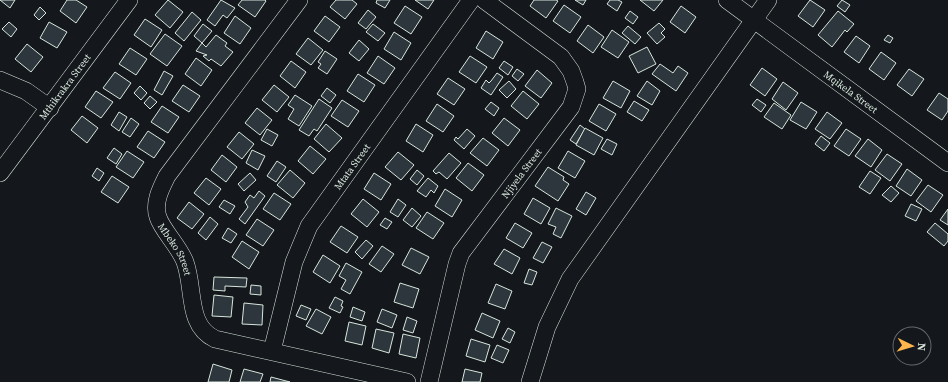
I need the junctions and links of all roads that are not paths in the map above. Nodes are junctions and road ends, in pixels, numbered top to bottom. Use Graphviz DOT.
graph roads {
  1 [pos="129,0"];
  2 [pos="299,0"];
  3 [pos="471,0"];
  4 [pos="484,0"];
  5 [pos="728,0"];
  6 [pos="768,0"];
  7 [pos="754,19"];
  8 [pos="0,80"];
  9 [pos="50,108"];
  10 [pos="948,163"];
  11 [pos="0,173"];
  12 [pos="272,351"];
  13 [pos="407,382"];
  14 [pos="429,382"];
  15 [pos="530,382"];
  1 -- 9 [label="street, Mthikrakra Street"];
  2 -- 12 [label="street, Mbeko Street"];
  3 -- 12 [label="street, Mtata Street"];
  4 -- 14 [label="street, Njiyela Street"];
  5 -- 7 [label="street"];
  6 -- 7 [label="street"];
  7 -- 10 [label="street, Mqikela Street"];
  7 -- 15 [label="street"];
  8 -- 9 [label="street"];
  9 -- 11 [label="street, Mthikrakra Street"];
  12 -- 13 [label="street, Mbeko Street"];
}
